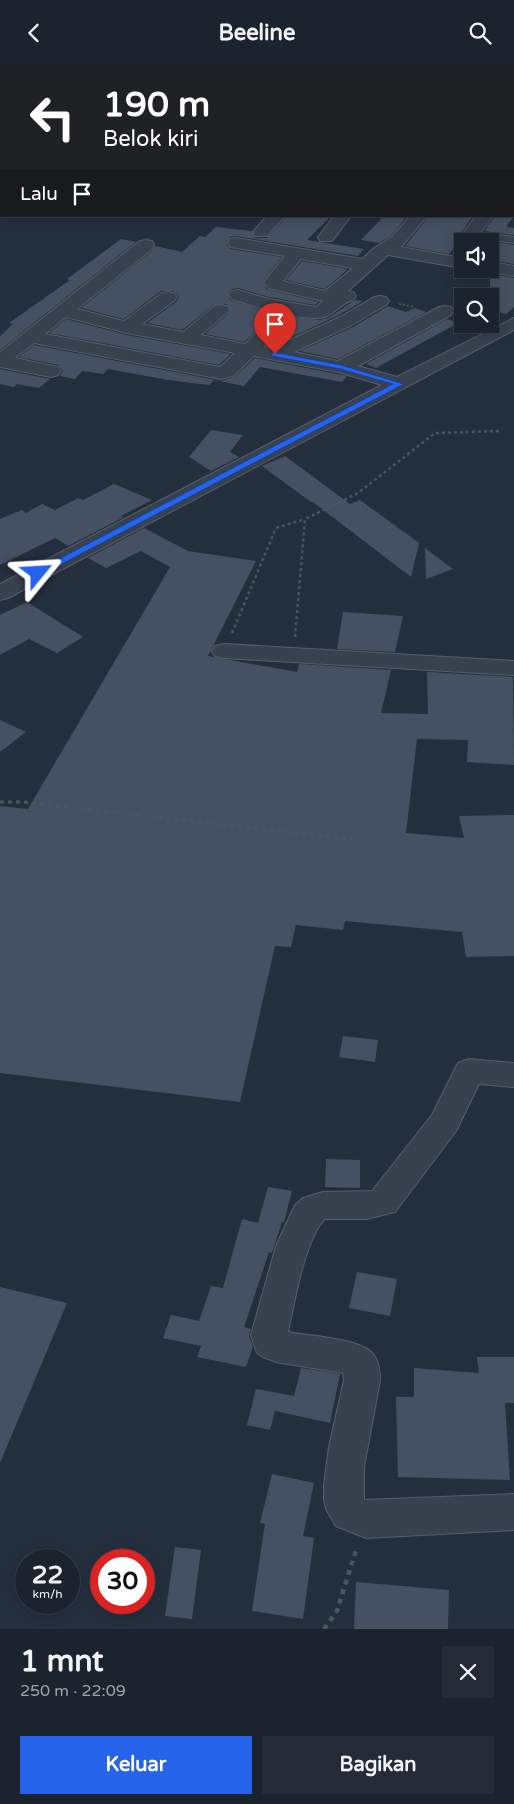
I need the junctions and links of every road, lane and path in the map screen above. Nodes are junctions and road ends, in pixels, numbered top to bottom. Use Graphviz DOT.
graph roads {
  1 [pos="274,217"];
  2 [pos="342,217"];
  3 [pos="418,217"];
  4 [pos="484,217"];
  5 [pos="261,232"];
  6 [pos="472,233"];
  7 [pos="326,237"];
  8 [pos="499,240"];
  9 [pos="514,240"];
  10 [pos="236,243"];
  11 [pos="146,245"];
  12 [pos="385,249"];
  13 [pos="297,253"];
  14 [pos="454,261"];
  15 [pos="366,265"];
  16 [pos="499,268"];
  17 [pos="514,271"];
  18 [pos="238,295"];
  19 [pos="168,297"];
  20 [pos="337,297"];
  21 [pos="380,301"];
  22 [pos="221,310"];
  23 [pos="64,311"];
  24 [pos="444,311"];
  25 [pos="279,322"];
  26 [pos="514,323"];
  27 [pos="127,327"];
  28 [pos="31,337"];
  29 [pos="187,338"];
  30 [pos="250,349"];
  31 [pos="275,354"];
  32 [pos="0,361"];
  33 [pos="341,367"];
  34 [pos="51,371"];
  35 [pos="395,382"];
  36 [pos="500,431"];
  37 [pos="305,519"];
  38 [pos="1,589"];
  39 [pos="224,651"];
  40 [pos="294,655"];
  41 [pos="514,668"];
  42 [pos="0,802"];
  43 [pos="358,840"];
  44 [pos="514,1075"];
  45 [pos="514,1512"];
  46 [pos="366,1520"];
  47 [pos="324,1629"];
  1 -- 5 [label="street"];
  2 -- 7 [label="street"];
  3 -- 12 [label="street"];
  4 -- 6 [label="street"];
  8 -- 9 [label="lane"];
  10 -- 13 [label="street"];
  11 -- 23 [label="street"];
  12 -- 14 [label="street"];
  12 -- 15 [label="street"];
  13 -- 15 [label="street"];
  13 -- 20 [label="street"];
  15 -- 20 [label="street"];
  16 -- 17 [label="street"];
  18 -- 20 [label="street"];
  19 -- 27 [label="street"];
  21 -- 24 [label="path"];
  21 -- 31 [label="street"];
  22 -- 29 [label="street"];
  23 -- 27 [label="street"];
  23 -- 28 [label="street"];
  24 -- 33 [label="street"];
  25 -- 30 [label="street"];
  26 -- 35 [label="street"];
  27 -- 29 [label="street"];
  28 -- 30 [label="street"];
  28 -- 32 [label="street"];
  29 -- 30 [label="street"];
  30 -- 31 [label="street"];
  31 -- 33 [label="street"];
  32 -- 34 [label="street"];
  33 -- 35 [label="street"];
  35 -- 38 [label="street"];
  36 -- 37 [label="path"];
  37 -- 39 [label="path"];
  37 -- 40 [label="path"];
  39 -- 40 [label="street"];
  40 -- 41 [label="street"];
  42 -- 43 [label="path"];
  44 -- 46 [label="street"];
  45 -- 46 [label="street"];
  46 -- 47 [label="path"];
}
